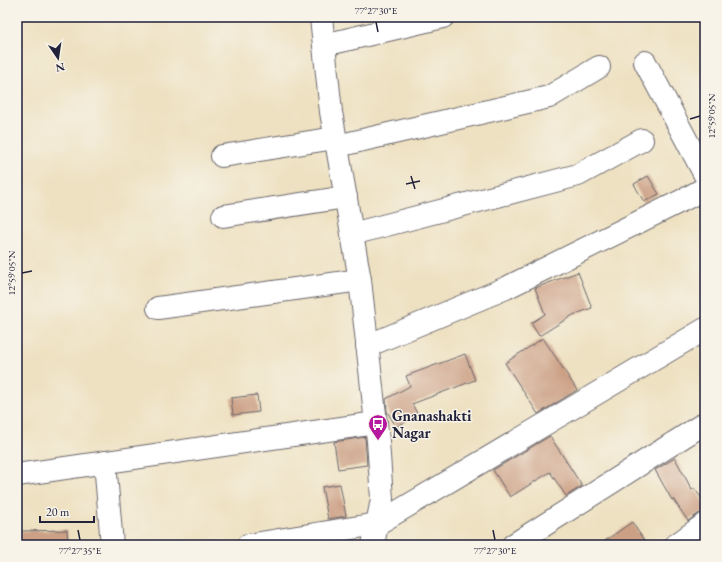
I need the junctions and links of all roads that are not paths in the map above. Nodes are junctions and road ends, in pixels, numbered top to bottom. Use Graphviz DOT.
graph roads {
  1 [pos="321,17"];
  2 [pos="443,17"];
  3 [pos="324,45"];
  4 [pos="645,62"];
  5 [pos="599,68"];
  6 [pos="642,140"];
  7 [pos="336,142"];
  8 [pos="222,156"];
  9 [pos="705,175"];
  10 [pos="705,188"];
  11 [pos="346,197"];
  12 [pos="223,216"];
  13 [pos="352,234"];
  14 [pos="360,280"];
  15 [pos="158,308"];
  16 [pos="705,329"];
  17 [pos="367,346"];
  18 [pos="376,423"];
  19 [pos="705,423"];
  20 [pos="105,462"];
  21 [pos="17,474"];
  22 [pos="377,524"];
  23 [pos="705,524"];
  24 [pos="112,545"];
  25 [pos="248,545"];
  26 [pos="373,545"];
  27 [pos="513,545"];
  28 [pos="676,545"];
  1 -- 3 [label="street"];
  2 -- 3 [label="street"];
  3 -- 7 [label="street"];
  4 -- 9 [label="street"];
  5 -- 7 [label="street"];
  6 -- 13 [label="street"];
  7 -- 8 [label="street"];
  7 -- 11 [label="street"];
  10 -- 17 [label="street"];
  11 -- 12 [label="street"];
  11 -- 13 [label="street"];
  13 -- 14 [label="street"];
  14 -- 15 [label="street"];
  14 -- 17 [label="street"];
  16 -- 22 [label="street"];
  17 -- 18 [label="street"];
  18 -- 20 [label="street"];
  18 -- 22 [label="street"];
  19 -- 27 [label="street"];
  20 -- 21 [label="street"];
  20 -- 24 [label="street"];
  22 -- 25 [label="street"];
  22 -- 26 [label="street"];
  23 -- 28 [label="street"];
}
